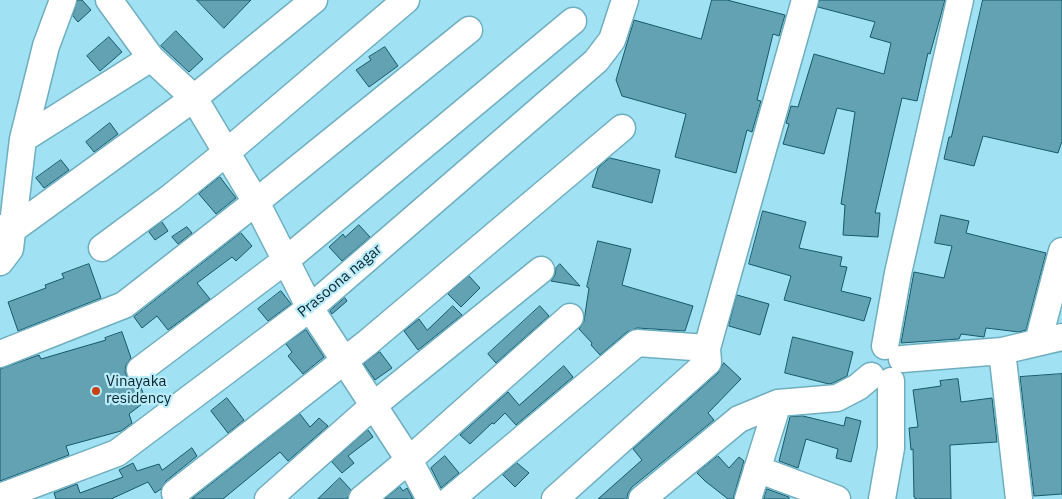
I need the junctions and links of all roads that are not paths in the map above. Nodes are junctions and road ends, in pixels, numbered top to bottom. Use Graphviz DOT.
graph roads {
  1 [pos="63,0"];
  2 [pos="109,0"];
  3 [pos="314,0"];
  4 [pos="406,0"];
  5 [pos="625,0"];
  6 [pos="805,0"];
  7 [pos="960,0"];
  8 [pos="573,21"];
  9 [pos="469,30"];
  10 [pos="151,58"];
  11 [pos="194,98"];
  12 [pos="622,128"];
  13 [pos="23,139"];
  14 [pos="227,152"];
  15 [pos="10,166"];
  16 [pos="256,202"];
  17 [pos="6,229"];
  18 [pos="102,248"];
  19 [pos="1062,251"];
  20 [pos="286,260"];
  21 [pos="0,262"];
  22 [pos="541,270"];
  23 [pos="310,308"];
  24 [pos="570,317"];
  25 [pos="1050,340"];
  26 [pos="707,348"];
  27 [pos="1002,350"];
  28 [pos="0,354"];
  29 [pos="345,360"];
  30 [pos="887,365"];
  31 [pos="140,370"];
  32 [pos="778,403"];
  33 [pos="374,405"];
  34 [pos="409,460"];
  35 [pos="757,469"];
  36 [pos="32,493"];
  37 [pos="175,493"];
  38 [pos="0,497"];
  39 [pos="268,499"];
  40 [pos="362,499"];
  41 [pos="430,499"];
  42 [pos="451,499"];
  43 [pos="555,499"];
  44 [pos="642,499"];
  45 [pos="748,499"];
  46 [pos="837,499"];
  47 [pos="882,499"];
  48 [pos="1018,499"];
  1 -- 13 [label="street"];
  2 -- 10 [label="street"];
  3 -- 11 [label="street"];
  4 -- 14 [label="street"];
  5 -- 23 [label="street, Prasoona nagar"];
  6 -- 26 [label="street"];
  7 -- 30 [label="street"];
  8 -- 20 [label="street"];
  9 -- 16 [label="street"];
  10 -- 11 [label="street"];
  10 -- 13 [label="street"];
  11 -- 14 [label="street"];
  11 -- 17 [label="street"];
  12 -- 29 [label="street"];
  13 -- 15 [label="street"];
  14 -- 16 [label="street"];
  14 -- 18 [label="street"];
  15 -- 17 [label="street"];
  16 -- 20 [label="street"];
  16 -- 28 [label="street"];
  17 -- 21 [label="street"];
  19 -- 25 [label="street"];
  20 -- 23 [label="street"];
  20 -- 31 [label="street"];
  22 -- 33 [label="street"];
  23 -- 29 [label="street"];
  23 -- 36 [label="street, Prasoona nagar"];
  24 -- 34 [label="street"];
  25 -- 27 [label="street"];
  26 -- 42 [label="street"];
  26 -- 43 [label="street"];
  27 -- 30 [label="street"];
  27 -- 48 [label="street"];
  29 -- 33 [label="street"];
  29 -- 37 [label="street"];
  30 -- 32 [label="street"];
  30 -- 47 [label="street"];
  32 -- 35 [label="street"];
  32 -- 44 [label="street"];
  33 -- 34 [label="street"];
  33 -- 39 [label="street"];
  34 -- 40 [label="street"];
  34 -- 41 [label="street"];
  35 -- 45 [label="street"];
  35 -- 46 [label="street"];
  36 -- 38 [label="street, Prasoona nagar"];
}
